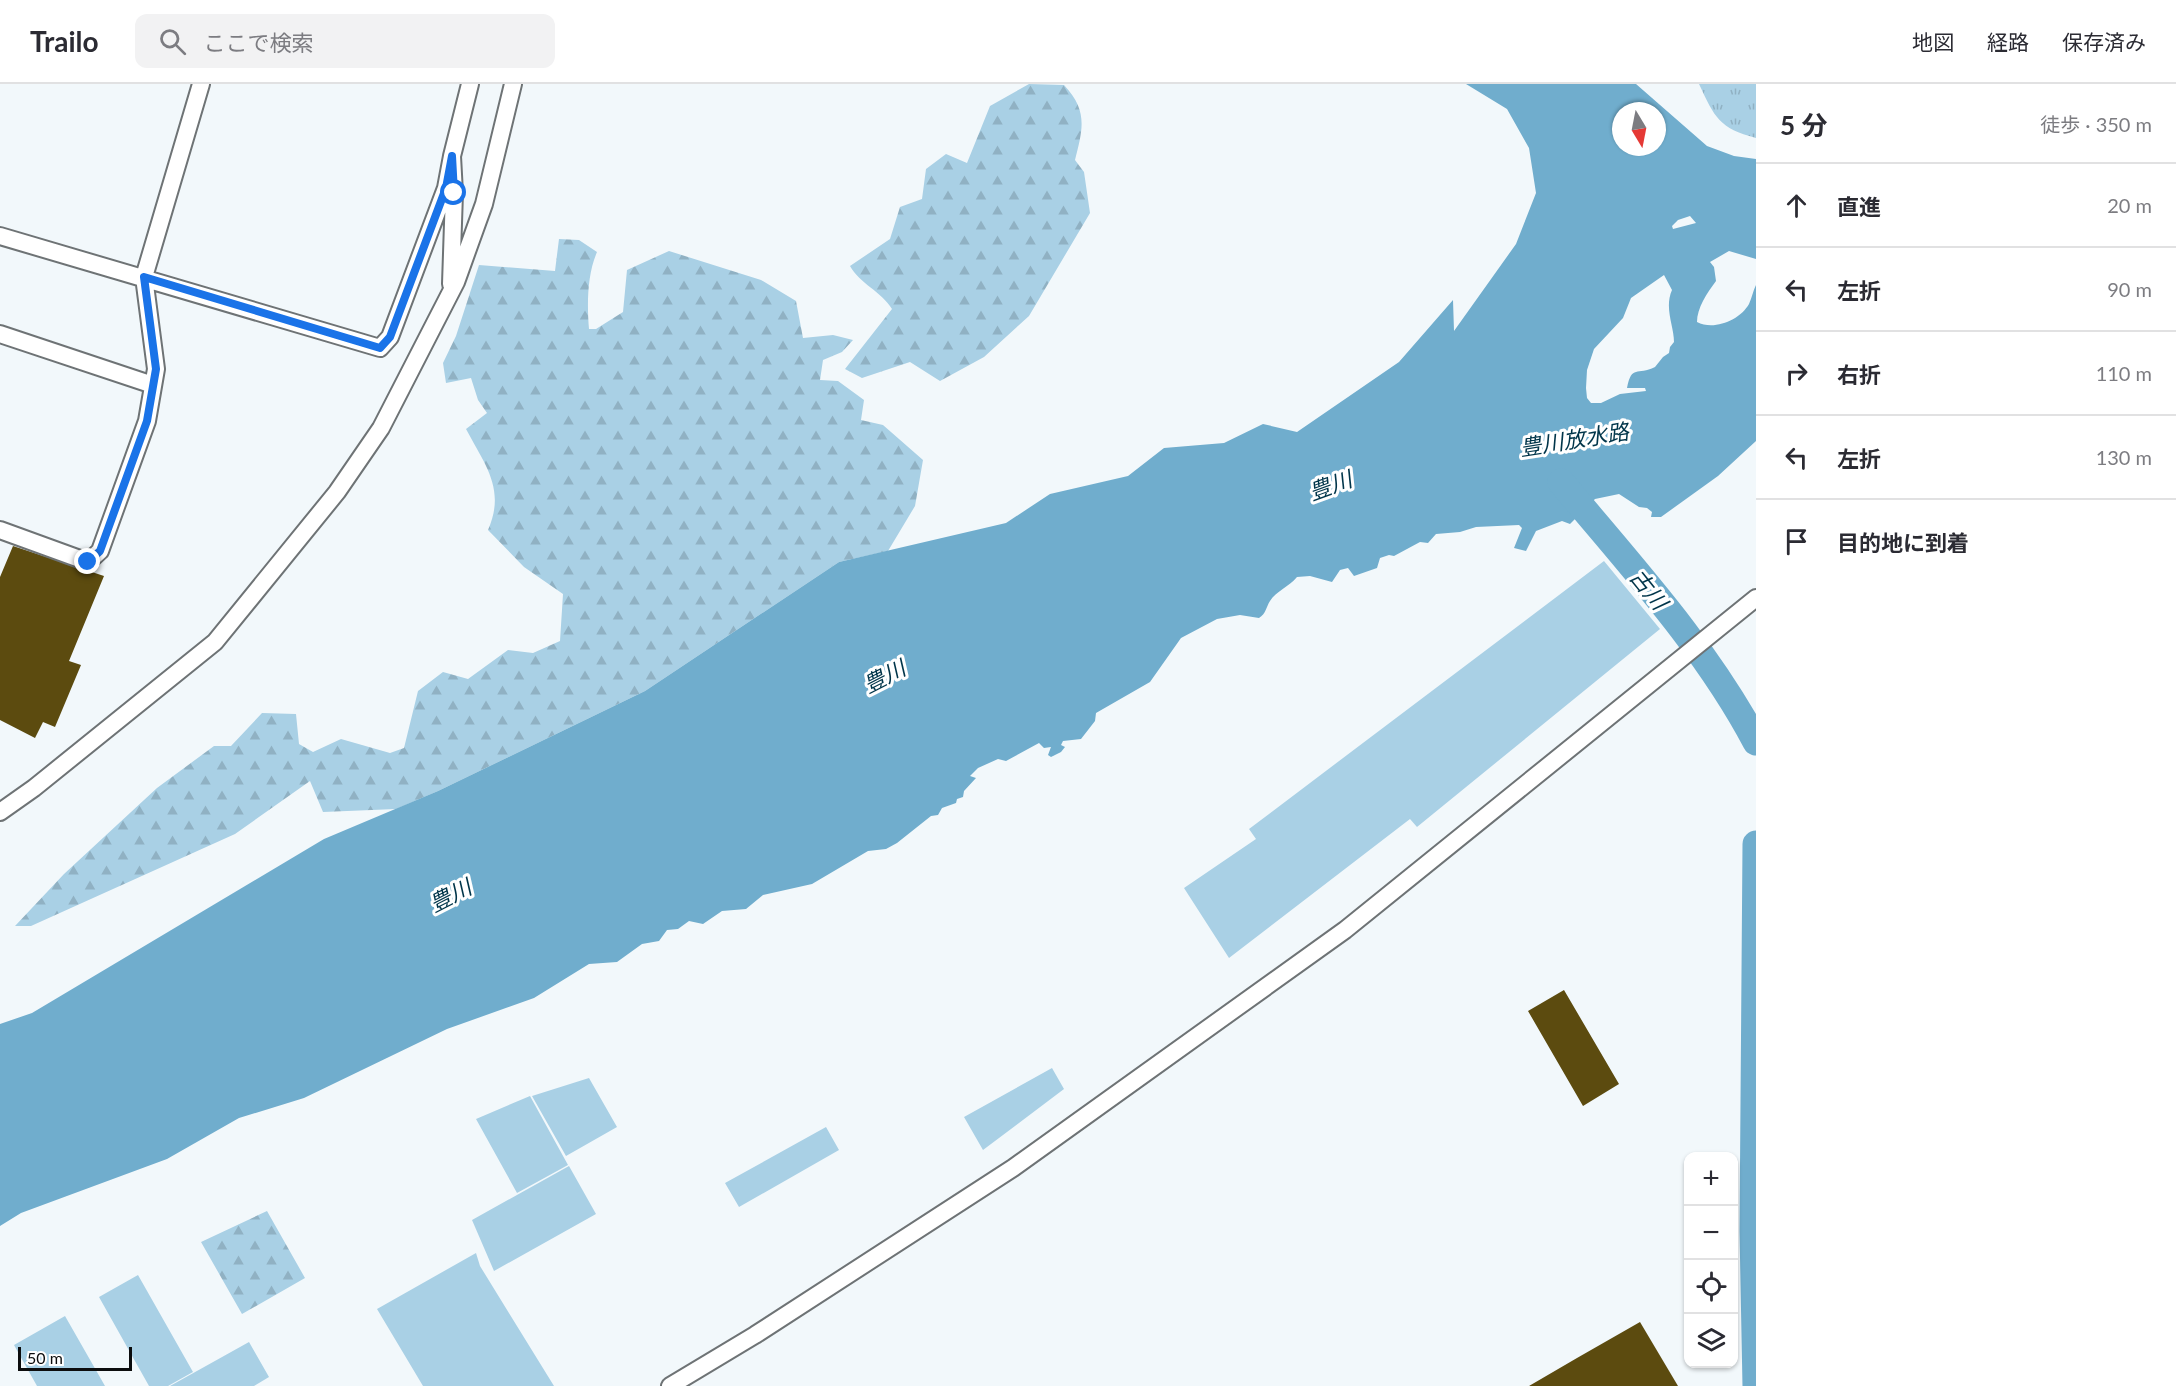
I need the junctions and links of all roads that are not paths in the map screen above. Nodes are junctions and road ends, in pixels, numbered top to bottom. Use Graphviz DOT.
graph roads {
  1 [pos="201,84"];
  2 [pos="470,84"];
  3 [pos="513,84"];
  4 [pos="452,156"];
  5 [pos="0,236"];
  6 [pos="144,277"];
  7 [pos="452,291"];
  8 [pos="0,334"];
  9 [pos="153,385"];
  10 [pos="0,530"];
  11 [pos="1756,598"];
  12 [pos="0,812"];
  13 [pos="670,1386"];
  1 -- 6 [label="street"];
  2 -- 4 [label="street"];
  3 -- 7 [label="street"];
  4 -- 6 [label="street"];
  4 -- 7 [label="street"];
  5 -- 6 [label="street"];
  6 -- 9 [label="street"];
  7 -- 12 [label="street"];
  8 -- 9 [label="street"];
  9 -- 10 [label="street"];
  11 -- 13 [label="street"];
}
